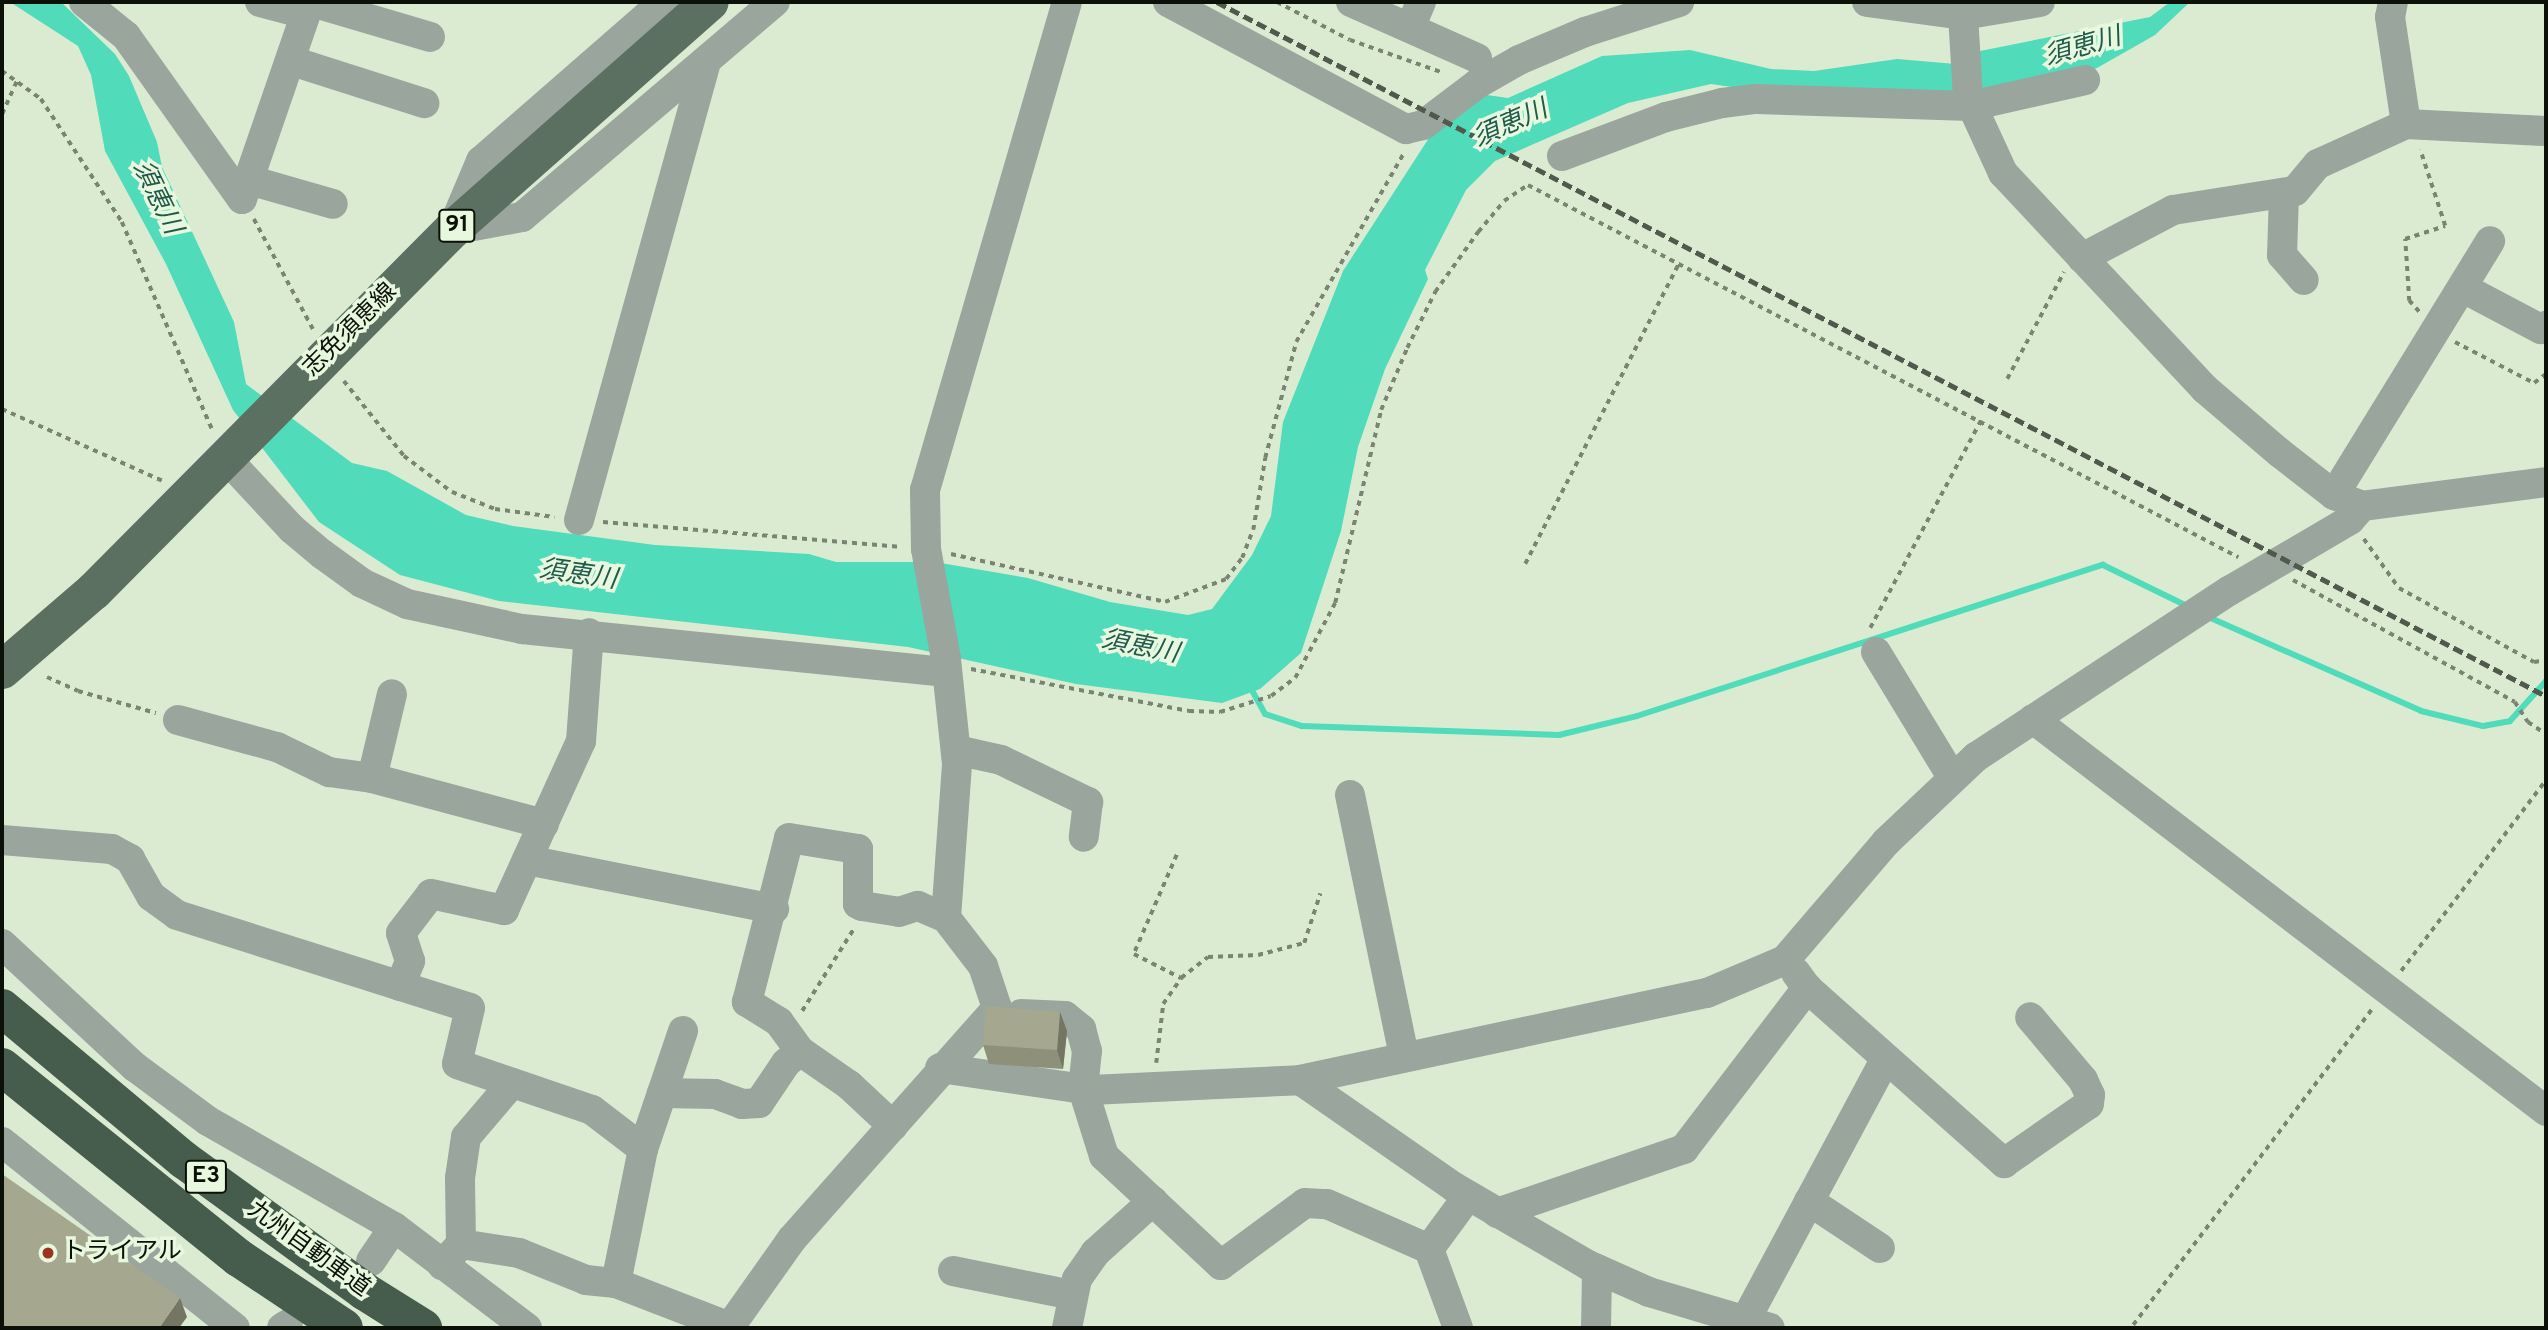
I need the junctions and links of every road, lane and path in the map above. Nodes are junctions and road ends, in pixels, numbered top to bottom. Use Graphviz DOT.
graph roads {
  1 [pos="85,2"];
  2 [pos="260,2"];
  3 [pos="663,2"];
  4 [pos="710,2"];
  5 [pos="775,2"];
  6 [pos="1067,2"];
  7 [pos="1168,2"];
  8 [pos="1277,2"];
  9 [pos="1351,2"];
  10 [pos="1670,2"];
  11 [pos="1867,2"];
  12 [pos="2040,2"];
  13 [pos="2393,2"];
  14 [pos="306,5"];
  15 [pos="1415,15"];
  16 [pos="1963,22"];
  17 [pos="430,37"];
  18 [pos="292,61"];
  19 [pos="706,61"];
  20 [pos="2,71"];
  21 [pos="1477,71"];
  22 [pos="2085,80"];
  23 [pos="16,81"];
  24 [pos="1969,101"];
  25 [pos="424,103"];
  26 [pos="2,114"];
  27 [pos="2406,124"];
  28 [pos="1406,129"];
  29 [pos="2546,131"];
  30 [pos="1562,156"];
  31 [pos="246,189"];
  32 [pos="2284,193"];
  33 [pos="333,204"];
  34 [pos="452,230"];
  35 [pos="2490,241"];
  36 [pos="2078,255"];
  37 [pos="1679,262"];
  38 [pos="2304,280"];
  39 [pos="2465,289"];
  40 [pos="2546,326"];
  41 [pos="2438,330"];
  42 [pos="320,361"];
  43 [pos="2546,374"];
  44 [pos="2007,379"];
  45 [pos="2,409"];
  46 [pos="1981,420"];
  47 [pos="226,458"];
  48 [pos="2546,482"];
  49 [pos="191,493"];
  50 [pos="2334,495"];
  51 [pos="2356,513"];
  52 [pos="579,520"];
  53 [pos="926,549"];
  54 [pos="1525,564"];
  55 [pos="2269,568"];
  56 [pos="589,633"];
  57 [pos="1876,652"];
  58 [pos="2546,660"];
  59 [pos="946,665"];
  60 [pos="2,670"];
  61 [pos="47,677"];
  62 [pos="392,694"];
  63 [pos="2033,719"];
  64 [pos="178,720"];
  65 [pos="2546,734"];
  66 [pos="956,750"];
  67 [pos="1952,777"];
  68 [pos="372,778"];
  69 [pos="2546,780"];
  70 [pos="1350,795"];
  71 [pos="544,824"];
  72 [pos="1084,837"];
  73 [pos="2,840"];
  74 [pos="1177,855"];
  75 [pos="527,860"];
  76 [pos="1320,894"];
  77 [pos="862,906"];
  78 [pos="774,909"];
  79 [pos="946,918"];
  80 [pos="2,944"];
  81 [pos="1785,960"];
  82 [pos="1181,978"];
  83 [pos="400,986"];
  84 [pos="1807,988"];
  85 [pos="2388,989"];
  86 [pos="2,1007"];
  87 [pos="997,1008"];
  88 [pos="2030,1017"];
  89 [pos="683,1031"];
  90 [pos="794,1042"];
  91 [pos="1404,1056"];
  92 [pos="1886,1058"];
  93 [pos="2,1067"];
  94 [pos="940,1068"];
  95 [pos="1300,1080"];
  96 [pos="512,1083"];
  97 [pos="1083,1089"];
  98 [pos="1151,1089"];
  99 [pos="662,1093"];
  100 [pos="2546,1111"];
  101 [pos="893,1126"];
  102 [pos="2,1142"];
  103 [pos="643,1149"];
  104 [pos="1468,1196"];
  105 [pos="1153,1201"];
  106 [pos="1809,1201"];
  107 [pos="1497,1213"];
  108 [pos="394,1227"];
  109 [pos="1880,1248"];
  110 [pos="1429,1249"];
  111 [pos="451,1255"];
  112 [pos="371,1261"];
  113 [pos="1597,1269"];
  114 [pos="953,1271"];
  115 [pos="616,1283"];
  116 [pos="1072,1295"];
  117 [pos="1758,1324"];
  118 [pos="2133,1325"];
  119 [pos="730,1327"];
  120 [pos="235,1328"];
  121 [pos="344,1328"];
  122 [pos="423,1328"];
  123 [pos="527,1328"];
  124 [pos="1067,1328"];
  125 [pos="1458,1328"];
  126 [pos="1597,1328"];
  1 -- 31 [label="street"];
  2 -- 14 [label="street"];
  3 -- 34 [label="street"];
  4 -- 34 [label="main road, 志免須恵線 / 91"];
  5 -- 19 [label="street"];
  6 -- 53 [label="street"];
  7 -- 28 [label="street"];
  8 -- 21 [label="path"];
  9 -- 15 [label="street"];
  10 -- 21 [label="street"];
  11 -- 16 [label="street"];
  12 -- 16 [label="street"];
  13 -- 27 [label="street"];
  14 -- 17 [label="street"];
  14 -- 18 [label="street"];
  15 -- 21 [label="street"];
  16 -- 24 [label="street"];
  18 -- 25 [label="street"];
  18 -- 31 [label="street"];
  19 -- 34 [label="street"];
  19 -- 52 [label="street"];
  20 -- 23 [label="path"];
  21 -- 28 [label="street"];
  22 -- 24 [label="street"];
  23 -- 26 [label="path"];
  23 -- 47 [label="path"];
  24 -- 30 [label="street"];
  24 -- 36 [label="street"];
  27 -- 29 [label="street"];
  27 -- 32 [label="street"];
  27 -- 41 [label="path"];
  28 -- 53 [label="path"];
  31 -- 33 [label="street"];
  31 -- 42 [label="path"];
  32 -- 36 [label="street"];
  32 -- 38 [label="street"];
  34 -- 42 [label="main road, 志免須恵線 / 91"];
  35 -- 39 [label="street"];
  36 -- 44 [label="path"];
  36 -- 50 [label="street"];
  37 -- 46 [label="path"];
  37 -- 54 [label="path"];
  37 -- 59 [label="path"];
  39 -- 40 [label="street"];
  39 -- 41 [label="street"];
  41 -- 43 [label="path"];
  41 -- 50 [label="street"];
  42 -- 47 [label="main road, 志免須恵線 / 91"];
  45 -- 49 [label="path"];
  46 -- 55 [label="path"];
  46 -- 57 [label="path"];
  47 -- 49 [label="main road, 志免須恵線 / 91"];
  47 -- 56 [label="street"];
  48 -- 51 [label="street"];
  49 -- 60 [label="main road, 志免須恵線 / 91"];
  50 -- 51 [label="street"];
  51 -- 55 [label="street"];
  51 -- 58 [label="path"];
  53 -- 59 [label="street"];
  55 -- 63 [label="street"];
  55 -- 65 [label="path"];
  56 -- 59 [label="street"];
  56 -- 71 [label="street"];
  57 -- 67 [label="street"];
  59 -- 66 [label="street"];
  61 -- 64 [label="path"];
  62 -- 68 [label="street"];
  63 -- 67 [label="street"];
  63 -- 85 [label="street"];
  64 -- 68 [label="street"];
  66 -- 72 [label="street"];
  66 -- 79 [label="street"];
  67 -- 81 [label="street"];
  68 -- 71 [label="street"];
  69 -- 85 [label="path"];
  70 -- 91 [label="street"];
  71 -- 75 [label="street"];
  73 -- 83 [label="street"];
  74 -- 82 [label="path"];
  75 -- 78 [label="street"];
  75 -- 83 [label="street"];
  76 -- 82 [label="path"];
  77 -- 78 [label="street"];
  77 -- 79 [label="street"];
  77 -- 90 [label="path"];
  78 -- 90 [label="street"];
  79 -- 87 [label="street"];
  80 -- 108 [label="street"];
  81 -- 84 [label="street"];
  81 -- 91 [label="street"];
  82 -- 98 [label="path"];
  83 -- 96 [label="street"];
  84 -- 92 [label="street"];
  84 -- 107 [label="street"];
  85 -- 100 [label="street"];
  85 -- 118 [label="path"];
  86 -- 122 [label="highway, 九州自動車道 / E3"];
  87 -- 94 [label="street"];
  87 -- 97 [label="street"];
  88 -- 92 [label="street"];
  89 -- 99 [label="street"];
  90 -- 99 [label="street"];
  90 -- 101 [label="street"];
  91 -- 95 [label="street"];
  92 -- 106 [label="street"];
  93 -- 121 [label="highway, 九州自動車道 / E3"];
  94 -- 97 [label="street"];
  94 -- 101 [label="street"];
  95 -- 98 [label="street"];
  95 -- 104 [label="street"];
  96 -- 103 [label="street"];
  96 -- 111 [label="street"];
  97 -- 98 [label="street"];
  97 -- 105 [label="street"];
  99 -- 103 [label="street"];
  101 -- 119 [label="street"];
  102 -- 120 [label="street"];
  103 -- 115 [label="street"];
  104 -- 107 [label="street"];
  104 -- 110 [label="street"];
  105 -- 110 [label="street"];
  105 -- 116 [label="street"];
  106 -- 109 [label="street"];
  106 -- 117 [label="street"];
  107 -- 113 [label="street"];
  108 -- 111 [label="street"];
  108 -- 112 [label="street"];
  110 -- 125 [label="street"];
  111 -- 115 [label="street"];
  111 -- 123 [label="street"];
  113 -- 117 [label="street"];
  113 -- 126 [label="street"];
  114 -- 116 [label="street"];
  115 -- 119 [label="street"];
  116 -- 124 [label="street"];
}
